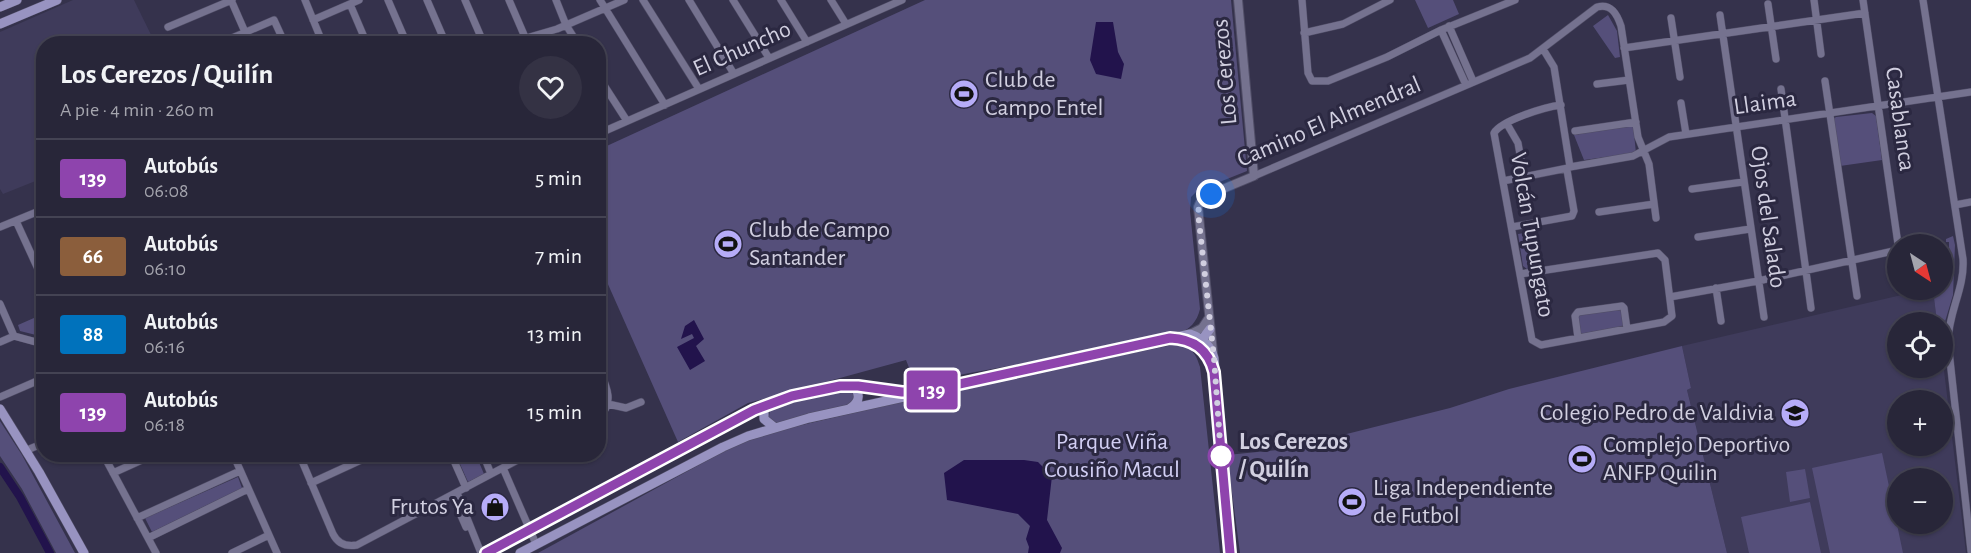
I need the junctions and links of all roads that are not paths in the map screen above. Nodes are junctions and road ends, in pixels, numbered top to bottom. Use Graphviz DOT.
graph roads {
  1 [pos="17,0"];
  2 [pos="57,0"];
  3 [pos="232,0"];
  4 [pos="304,0"];
  5 [pos="359,0"];
  6 [pos="388,0"];
  7 [pos="427,0"];
  8 [pos="465,0"];
  9 [pos="509,0"];
  10 [pos="556,0"];
  11 [pos="600,0"];
  12 [pos="624,0"];
  13 [pos="643,0"];
  14 [pos="689,0"];
  15 [pos="733,0"];
  16 [pos="781,0"];
  17 [pos="831,0"];
  18 [pos="902,0"];
  19 [pos="1238,0"];
  20 [pos="1302,0"];
  21 [pos="1390,0"];
  22 [pos="1515,0"];
  23 [pos="1814,0"];
  24 [pos="1863,0"];
  25 [pos="1923,0"];
  26 [pos="350,4"];
  27 [pos="1599,4"];
  28 [pos="1768,4"];
  29 [pos="0,7"];
  30 [pos="604,9"];
  31 [pos="1865,13"];
  32 [pos="1720,15"];
  33 [pos="1671,18"];
  34 [pos="313,20"];
  35 [pos="1817,20"];
  36 [pos="0,24"];
  37 [pos="846,24"];
  38 [pos="566,25"];
  39 [pos="1449,26"];
  40 [pos="168,27"];
  41 [pos="1771,27"];
  42 [pos="1441,30"];
  43 [pos="245,32"];
  44 [pos="1304,33"];
  45 [pos="1722,33"];
  46 [pos="236,36"];
  47 [pos="281,36"];
  48 [pos="320,36"];
  49 [pos="364,36"];
  50 [pos="404,36"];
  51 [pos="443,36"];
  52 [pos="481,36"];
  53 [pos="525,36"];
  54 [pos="537,36"];
  55 [pos="573,36"];
  56 [pos="1675,41"];
  57 [pos="807,42"];
  58 [pos="1624,48"];
  59 [pos="1543,49"];
  60 [pos="1821,54"];
  61 [pos="769,58"];
  62 [pos="1776,59"];
  63 [pos="734,74"];
  64 [pos="1680,77"];
  65 [pos="1629,80"];
  66 [pos="1825,81"];
  67 [pos="1470,83"];
  68 [pos="1597,84"];
  69 [pos="606,88"];
  70 [pos="699,89"];
  71 [pos="1781,89"];
  72 [pos="1971,92"];
  73 [pos="1937,98"];
  74 [pos="1681,103"];
  75 [pos="665,105"];
  76 [pos="1561,105"];
  77 [pos="1879,106"];
  78 [pos="1830,113"];
  79 [pos="1786,120"];
  80 [pos="627,121"];
  81 [pos="1636,122"];
  82 [pos="1507,124"];
  83 [pos="1736,127"];
  84 [pos="606,130"];
  85 [pos="1575,131"];
  86 [pos="1686,134"];
  87 [pos="1643,150"];
  88 [pos="1569,168"];
  89 [pos="1254,176"];
  90 [pos="1524,177"];
  91 [pos="1503,181"];
  92 [pos="1743,182"];
  93 [pos="1692,189"];
  94 [pos="1971,202"];
  95 [pos="1654,204"];
  96 [pos="1955,205"];
  97 [pos="36,212"];
  98 [pos="1599,212"];
  99 [pos="1656,218"];
  100 [pos="16,220"];
  101 [pos="0,227"];
  102 [pos="1512,227"];
  103 [pos="1750,229"];
  104 [pos="1897,234"];
  105 [pos="1698,237"];
  106 [pos="1887,252"];
  107 [pos="1851,258"];
  108 [pos="36,264"];
  109 [pos="1806,269"];
  110 [pos="1520,274"];
  111 [pos="1971,274"];
  112 [pos="1963,276"];
  113 [pos="1758,281"];
  114 [pos="1716,288"];
  115 [pos="1857,296"];
  116 [pos="1670,297"];
  117 [pos="0,304"];
  118 [pos="1811,308"];
  119 [pos="1208,315"];
  120 [pos="1764,317"];
  121 [pos="1722,321"];
  122 [pos="1210,329"];
  123 [pos="1627,329"];
  124 [pos="14,336"];
  125 [pos="1578,338"];
  126 [pos="1195,339"];
  127 [pos="0,342"];
  128 [pos="36,342"];
  129 [pos="1213,352"];
  130 [pos="1214,372"];
  131 [pos="36,381"];
  132 [pos="606,385"];
  133 [pos="849,385"];
  134 [pos="923,392"];
  135 [pos="0,397"];
  136 [pos="641,402"];
  137 [pos="769,403"];
  138 [pos="608,404"];
  139 [pos="606,407"];
  140 [pos="0,409"];
  141 [pos="849,409"];
  142 [pos="774,427"];
  143 [pos="36,446"];
  144 [pos="27,450"];
  145 [pos="107,462"];
  146 [pos="137,462"];
  147 [pos="236,462"];
  148 [pos="302,462"];
  149 [pos="357,462"];
  150 [pos="455,462"];
  151 [pos="486,462"];
  152 [pos="514,462"];
  153 [pos="503,468"];
  154 [pos="240,471"];
  155 [pos="113,473"];
  156 [pos="491,474"];
  157 [pos="311,483"];
  158 [pos="466,488"];
  159 [pos="248,489"];
  160 [pos="454,494"];
  161 [pos="137,518"];
  162 [pos="530,530"];
  163 [pos="269,535"];
  164 [pos="148,538"];
  165 [pos="536,544"];
  166 [pos="345,545"];
  167 [pos="481,551"];
  168 [pos="1971,551"];
  169 [pos="84,553"];
  170 [pos="156,553"];
  171 [pos="232,553"];
  172 [pos="277,553"];
  173 [pos="341,553"];
  174 [pos="520,553"];
  175 [pos="1230,553"];
  1 -- 29 [label="main road"];
  2 -- 36 [label="main road"];
  3 -- 40 [label="street"];
  3 -- 43 [label="street"];
  4 -- 34 [label="street"];
  5 -- 26 [label="street"];
  6 -- 50 [label="street"];
  7 -- 51 [label="street"];
  8 -- 52 [label="street"];
  9 -- 53 [label="street"];
  10 -- 38 [label="street"];
  11 -- 30 [label="street"];
  12 -- 30 [label="street"];
  13 -- 70 [label="street"];
  14 -- 63 [label="street"];
  15 -- 61 [label="street"];
  16 -- 57 [label="street"];
  17 -- 37 [label="street"];
  18 -- 37 [label="street, El Chuncho"];
  19 -- 89 [label="street, Los Cerezos"];
  20 -- 44 [label="street"];
  21 -- 44 [label="street"];
  22 -- 39 [label="street"];
  23 -- 35 [label="street"];
  24 -- 31 [label="street, Casablanca"];
  25 -- 73 [label="street"];
  26 -- 34 [label="street"];
  26 -- 49 [label="street"];
  27 -- 58 [label="street"];
  27 -- 59 [label="street, Camino El Almendral"];
  28 -- 41 [label="street"];
  30 -- 38 [label="street"];
  30 -- 75 [label="street"];
  31 -- 35 [label="street"];
  31 -- 77 [label="street, Casablanca"];
  32 -- 45 [label="street, Ojos del Salado"];
  33 -- 56 [label="street"];
  34 -- 48 [label="street"];
  35 -- 41 [label="street"];
  35 -- 60 [label="street"];
  37 -- 57 [label="street, El Chuncho"];
  38 -- 54 [label="street"];
  38 -- 55 [label="street"];
  39 -- 42 [label="street"];
  39 -- 67 [label="street"];
  41 -- 45 [label="street"];
  41 -- 62 [label="street"];
  42 -- 44 [label="street"];
  42 -- 67 [label="street"];
  43 -- 46 [label="street"];
  43 -- 47 [label="street"];
  45 -- 56 [label="street"];
  45 -- 83 [label="street, Ojos del Salado"];
  56 -- 58 [label="street"];
  56 -- 64 [label="street"];
  57 -- 61 [label="street, El Chuncho"];
  58 -- 65 [label="street"];
  59 -- 67 [label="street, Camino El Almendral"];
  59 -- 76 [label="street"];
  61 -- 63 [label="street, El Chuncho"];
  63 -- 70 [label="street, El Chuncho"];
  65 -- 68 [label="street"];
  65 -- 81 [label="street"];
  66 -- 78 [label="street"];
  67 -- 89 [label="street, Camino El Almendral"];
  69 -- 80 [label="street"];
  70 -- 75 [label="street, El Chuncho"];
  71 -- 79 [label="street"];
  72 -- 73 [label="street, Llaima"];
  73 -- 77 [label="street, Llaima"];
  73 -- 96 [label="street"];
  74 -- 86 [label="street"];
  75 -- 80 [label="street, El Chuncho"];
  76 -- 82 [label="street, Volcán Tupungato"];
  76 -- 88 [label="street"];
  77 -- 78 [label="street, Llaima"];
  77 -- 104 [label="street, Casablanca"];
  78 -- 79 [label="street, Llaima"];
  78 -- 107 [label="street"];
  79 -- 83 [label="street, Llaima"];
  79 -- 109 [label="street"];
  80 -- 84 [label="street, El Chuncho"];
  81 -- 85 [label="street"];
  81 -- 87 [label="street"];
  82 -- 90 [label="street"];
  82 -- 91 [label="street, Volcán Tupungato"];
  83 -- 86 [label="street, Llaima"];
  83 -- 92 [label="street, Ojos del Salado"];
  86 -- 87 [label="street, Llaima"];
  87 -- 88 [label="street, Llaima"];
  87 -- 95 [label="street"];
  88 -- 90 [label="street, Llaima"];
  88 -- 102 [label="street"];
  89 -- 119 [label="street, Camino El Almendral"];
  90 -- 91 [label="street, Llaima"];
  91 -- 102 [label="street, Volcán Tupungato"];
  92 -- 93 [label="street"];
  92 -- 103 [label="street, Ojos del Salado"];
  94 -- 96 [label="street"];
  95 -- 98 [label="street"];
  95 -- 99 [label="street"];
  96 -- 112 [label="street"];
  97 -- 100 [label="street"];
  100 -- 101 [label="street"];
  100 -- 108 [label="street"];
  102 -- 110 [label="street, Volcán Tupungato"];
  103 -- 105 [label="street"];
  103 -- 113 [label="street, Ojos del Salado"];
  106 -- 107 [label="street"];
  107 -- 109 [label="street"];
  107 -- 115 [label="street"];
  109 -- 113 [label="street"];
  109 -- 118 [label="street"];
  110 -- 116 [label="street"];
  110 -- 125 [label="street, Volcán Tupungato"];
  111 -- 112 [label="street"];
  112 -- 168 [label="street"];
  113 -- 114 [label="street"];
  113 -- 120 [label="street, Ojos del Salado"];
  114 -- 116 [label="street"];
  114 -- 121 [label="street"];
  116 -- 123 [label="street"];
  117 -- 124 [label="street"];
  119 -- 122 [label="street, Camino El Almendral"];
  119 -- 126 [label="street"];
  122 -- 126 [label="main road"];
  122 -- 129 [label="street, Camino El Almendral"];
  123 -- 125 [label="street"];
  123 -- 125 [label="street"];
  124 -- 127 [label="street"];
  124 -- 128 [label="street"];
  126 -- 129 [label="main road"];
  126 -- 130 [label="main road"];
  126 -- 134 [label="main road"];
  129 -- 130 [label="main road"];
  130 -- 175 [label="main road"];
  131 -- 135 [label="street"];
  132 -- 138 [label="street"];
  133 -- 134 [label="main road"];
  133 -- 137 [label="main road"];
  133 -- 141 [label="main road"];
  134 -- 141 [label="main road"];
  136 -- 138 [label="street"];
  137 -- 142 [label="main road"];
  137 -- 162 [label="main road"];
  138 -- 139 [label="street"];
  140 -- 144 [label="main road"];
  141 -- 142 [label="main road"];
  142 -- 165 [label="main road"];
  143 -- 144 [label="street"];
  144 -- 169 [label="main road"];
  145 -- 155 [label="street"];
  146 -- 155 [label="street"];
  147 -- 154 [label="street"];
  148 -- 157 [label="street"];
  149 -- 157 [label="street"];
  150 -- 158 [label="street"];
  151 -- 156 [label="street"];
  152 -- 153 [label="street"];
  153 -- 156 [label="street"];
  153 -- 162 [label="street"];
  154 -- 159 [label="street"];
  154 -- 161 [label="street"];
  155 -- 161 [label="street"];
  156 -- 158 [label="street"];
  157 -- 166 [label="street"];
  158 -- 160 [label="street"];
  159 -- 163 [label="street"];
  159 -- 164 [label="street"];
  160 -- 166 [label="street"];
  160 -- 167 [label="street"];
  161 -- 164 [label="street"];
  162 -- 165 [label="street"];
  162 -- 167 [label="main road"];
  163 -- 171 [label="street"];
  163 -- 172 [label="street"];
  164 -- 170 [label="street"];
  165 -- 174 [label="main road"];
  166 -- 173 [label="street"];
}
